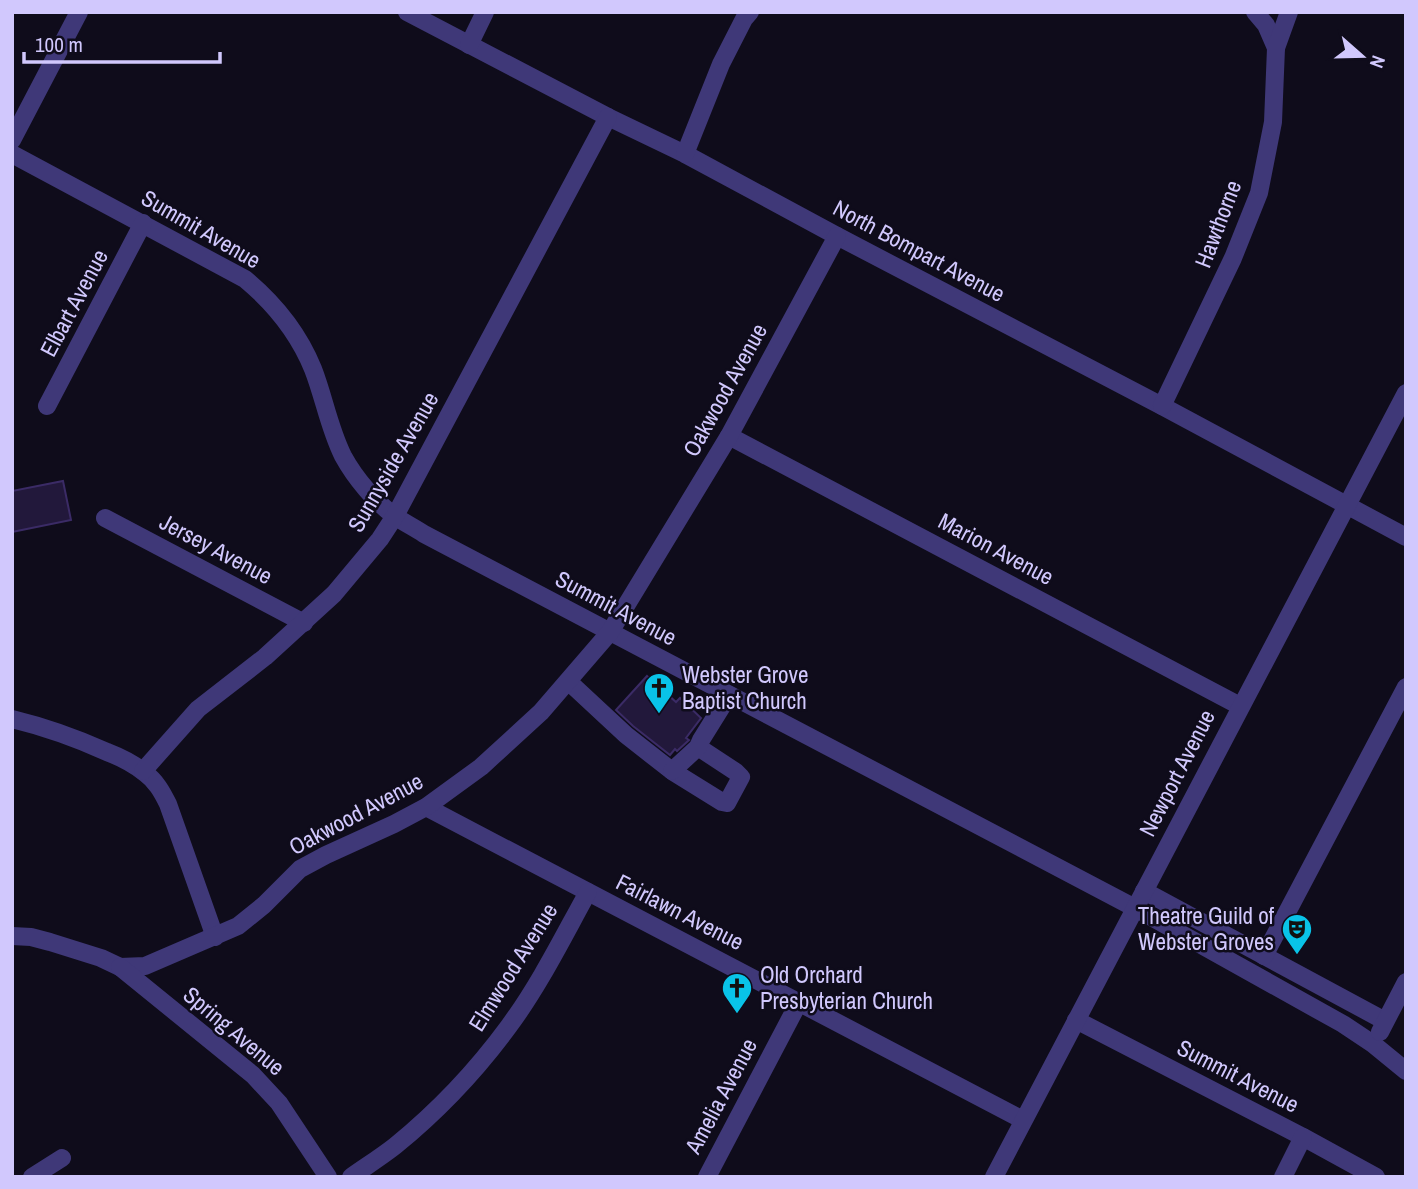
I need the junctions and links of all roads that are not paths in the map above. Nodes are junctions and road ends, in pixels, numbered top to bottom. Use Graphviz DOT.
graph roads {
  1 [pos="79,12"];
  2 [pos="407,12"];
  3 [pos="485,12"];
  4 [pos="750,12"];
  5 [pos="1255,12"];
  6 [pos="1289,12"];
  7 [pos="469,45"];
  8 [pos="1276,48"];
  9 [pos="608,117"];
  10 [pos="12,140"];
  11 [pos="12,154"];
  12 [pos="685,154"];
  13 [pos="143,223"];
  14 [pos="837,236"];
  15 [pos="1406,393"];
  16 [pos="47,406"];
  17 [pos="1162,406"];
  18 [pos="729,436"];
  19 [pos="1347,506"];
  20 [pos="395,516"];
  21 [pos="105,518"];
  22 [pos="1406,537"];
  23 [pos="304,623"];
  24 [pos="610,632"];
  25 [pos="569,682"];
  26 [pos="1406,687"];
  27 [pos="729,695"];
  28 [pos="1240,706"];
  29 [pos="12,719"];
  30 [pos="698,747"];
  31 [pos="144,771"];
  32 [pos="672,771"];
  33 [pos="426,807"];
  34 [pos="1144,891"];
  35 [pos="588,892"];
  36 [pos="1135,908"];
  37 [pos="12,936"];
  38 [pos="215,937"];
  39 [pos="1264,956"];
  40 [pos="120,967"];
  41 [pos="1406,982"];
  42 [pos="799,1002"];
  43 [pos="1076,1020"];
  44 [pos="1385,1021"];
  45 [pos="1373,1044"];
  46 [pos="1406,1071"];
  47 [pos="1023,1120"];
  48 [pos="1303,1137"];
  49 [pos="62,1158"];
  50 [pos="32,1177"];
  51 [pos="328,1177"];
  52 [pos="351,1177"];
  53 [pos="706,1177"];
  54 [pos="993,1177"];
  55 [pos="1283,1177"];
  56 [pos="1376,1177"];
  1 -- 10 [label="street"];
  2 -- 7 [label="street, North Bompart Avenue"];
  3 -- 7 [label="street"];
  4 -- 12 [label="street"];
  5 -- 8 [label="street"];
  6 -- 8 [label="street"];
  7 -- 9 [label="street, North Bompart Avenue"];
  8 -- 17 [label="street, Hawthorne"];
  9 -- 12 [label="street, North Bompart Avenue"];
  9 -- 20 [label="street, Sunnyside Avenue"];
  11 -- 13 [label="street, Summit Avenue"];
  12 -- 14 [label="street, North Bompart Avenue"];
  13 -- 16 [label="street, Elbart Avenue"];
  13 -- 20 [label="street, Summit Avenue"];
  14 -- 17 [label="street, North Bompart Avenue"];
  14 -- 18 [label="street, Oakwood Avenue"];
  15 -- 19 [label="street, Newport Avenue"];
  17 -- 19 [label="street, North Bompart Avenue"];
  18 -- 24 [label="street, Oakwood Avenue"];
  18 -- 28 [label="street, Marion Avenue"];
  19 -- 22 [label="street, North Bompart Avenue"];
  19 -- 28 [label="street, Newport Avenue"];
  20 -- 23 [label="street, Sunnyside Avenue"];
  20 -- 24 [label="street, Summit Avenue"];
  21 -- 23 [label="street, Jersey Avenue"];
  23 -- 31 [label="street, Sunnyside Avenue"];
  24 -- 25 [label="street, Oakwood Avenue"];
  24 -- 27 [label="street, Summit Avenue"];
  25 -- 32 [label="street"];
  25 -- 33 [label="street, Oakwood Avenue"];
  26 -- 39 [label="street"];
  27 -- 30 [label="street"];
  27 -- 36 [label="street, Summit Avenue"];
  28 -- 34 [label="street, Newport Avenue"];
  29 -- 31 [label="street"];
  30 -- 32 [label="street"];
  30 -- 32 [label="street"];
  31 -- 38 [label="street"];
  33 -- 35 [label="street, Fairlawn Avenue"];
  33 -- 38 [label="street, Oakwood Avenue"];
  34 -- 36 [label="street, Newport Avenue"];
  34 -- 39 [label="street"];
  35 -- 42 [label="street, Fairlawn Avenue"];
  35 -- 52 [label="street, Elmwood Avenue"];
  36 -- 43 [label="street, Newport Avenue"];
  36 -- 45 [label="street, Summit Avenue"];
  37 -- 40 [label="street"];
  38 -- 40 [label="street, Oakwood Avenue"];
  39 -- 44 [label="street"];
  40 -- 51 [label="street, Spring Avenue"];
  41 -- 44 [label="street"];
  42 -- 47 [label="street, Fairlawn Avenue"];
  42 -- 53 [label="street, Amelia Avenue"];
  43 -- 47 [label="street, Newport Avenue"];
  43 -- 48 [label="street, Summit Avenue"];
  44 -- 45 [label="street"];
  45 -- 46 [label="street, Summit Avenue"];
  47 -- 54 [label="street, Newport Avenue"];
  48 -- 55 [label="street"];
  48 -- 56 [label="street, Summit Avenue"];
  49 -- 50 [label="street"];
}
